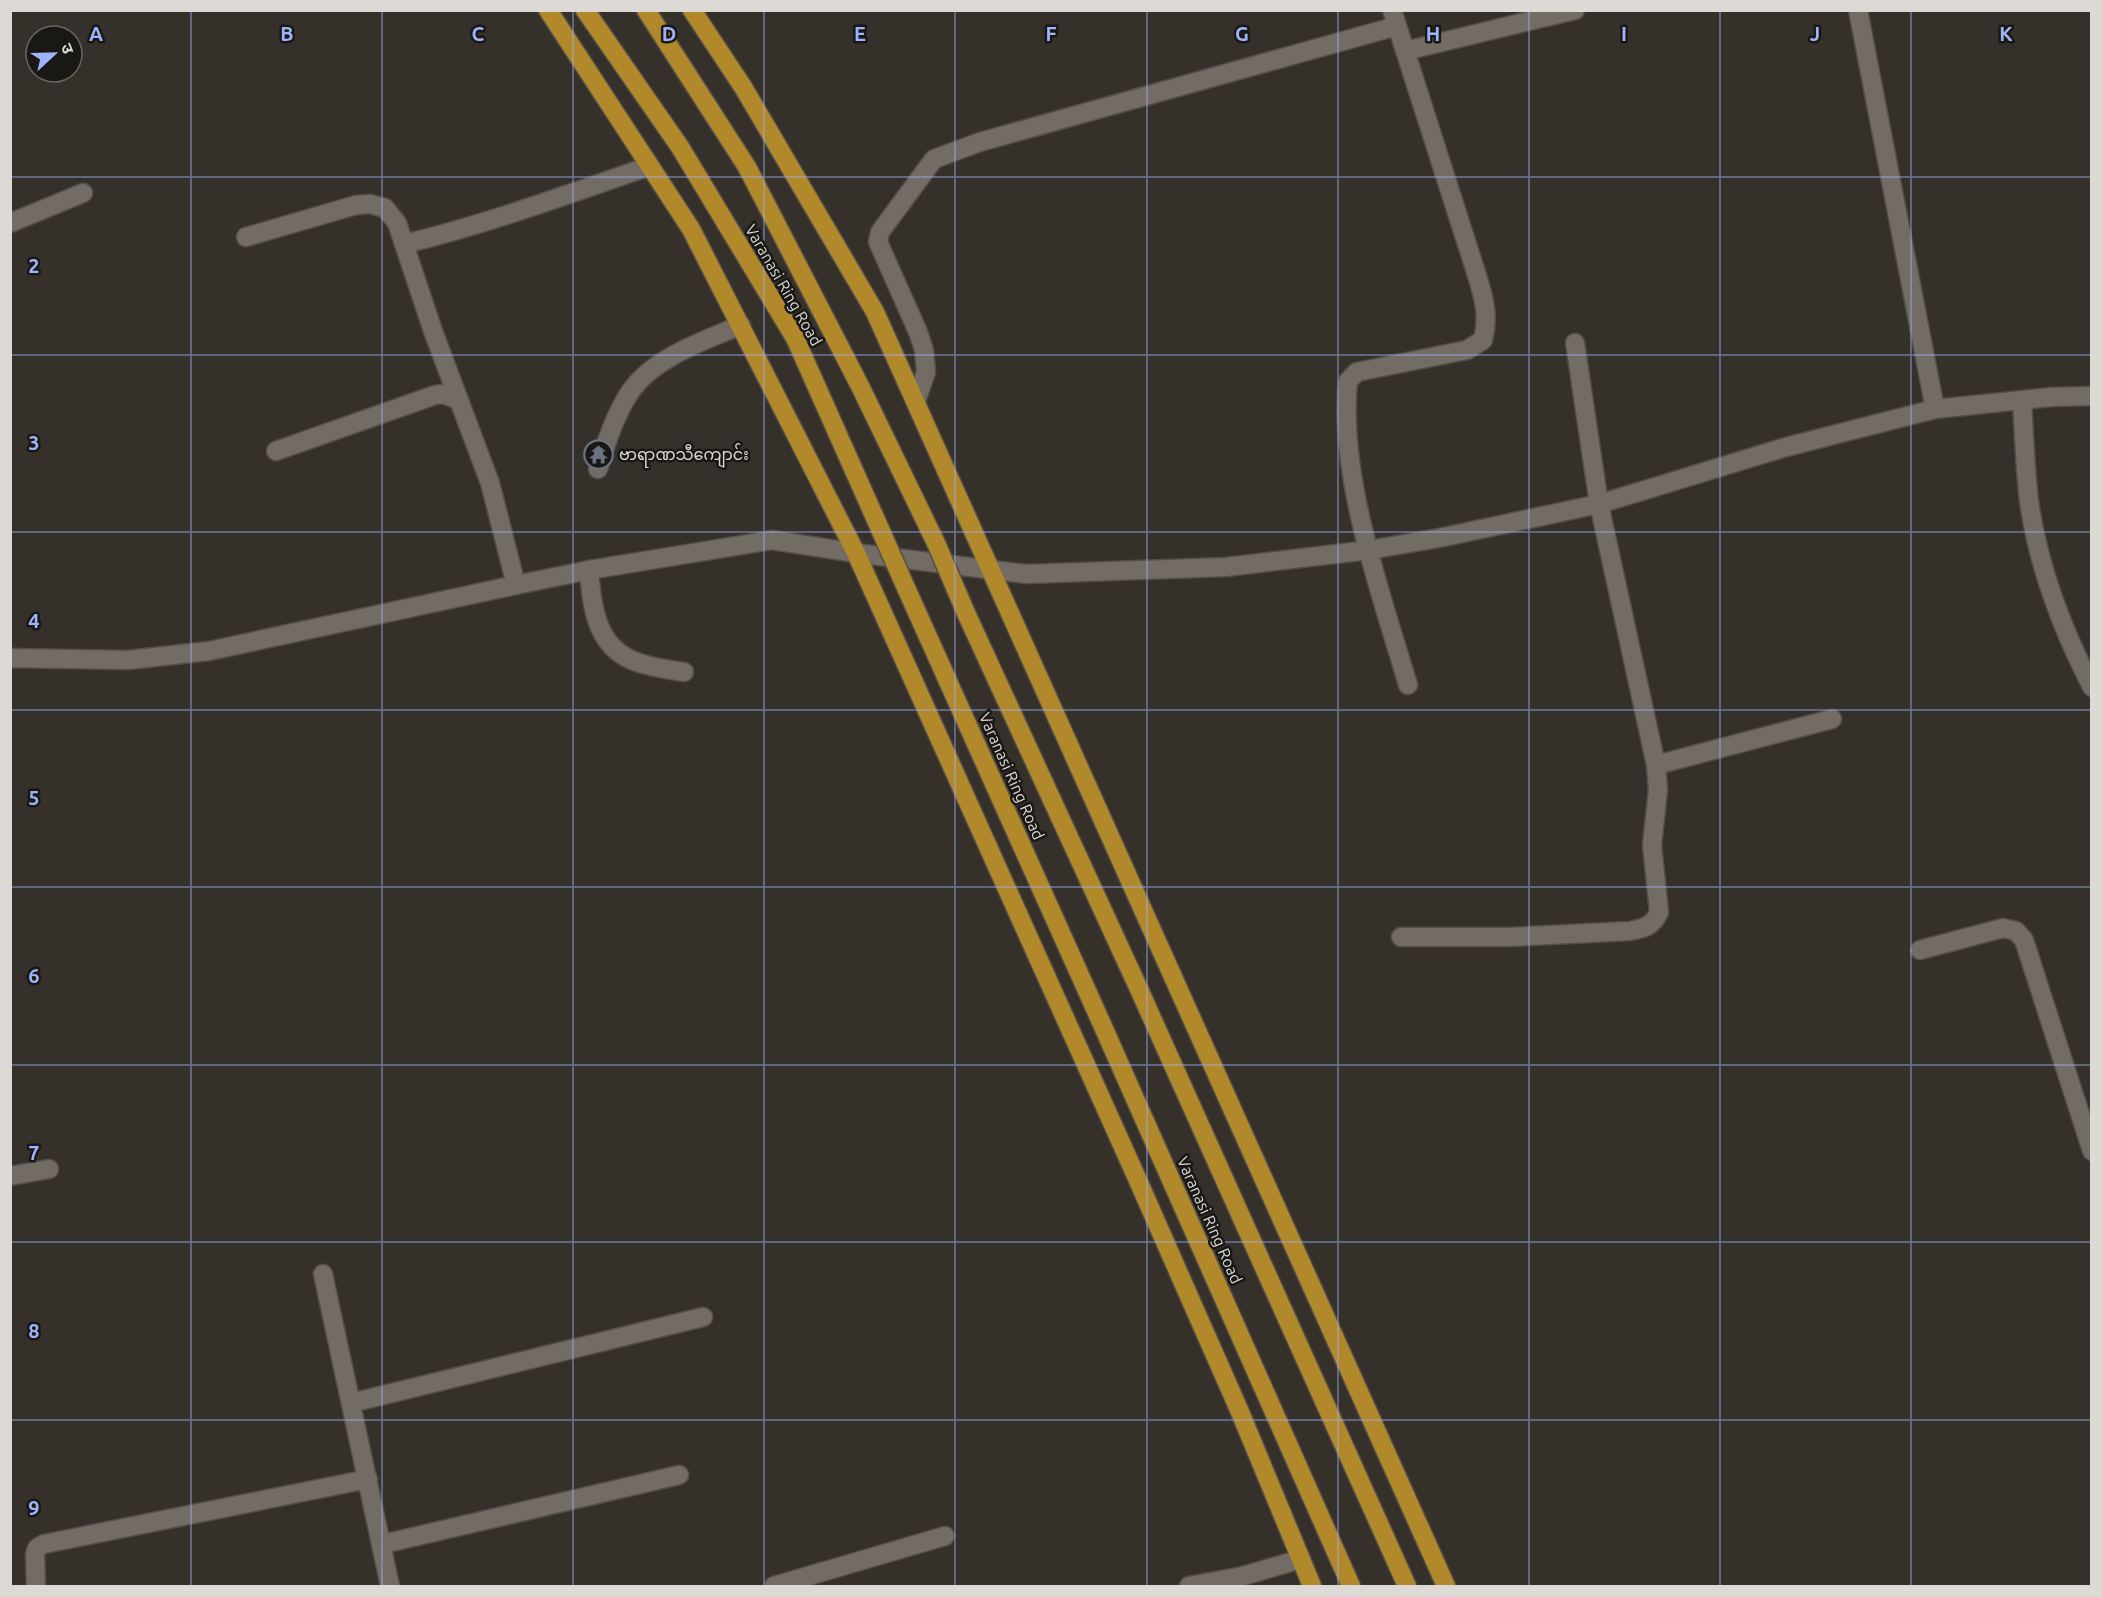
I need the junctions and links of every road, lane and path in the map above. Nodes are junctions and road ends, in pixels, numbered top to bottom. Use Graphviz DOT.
graph roads {
  1 [pos="548,10"];
  2 [pos="585,10"];
  3 [pos="646,10"];
  4 [pos="692,10"];
  5 [pos="1575,10"];
  6 [pos="1858,10"];
  7 [pos="1395,18"];
  8 [pos="1405,51"];
  9 [pos="650,166"];
  10 [pos="83,193"];
  11 [pos="10,223"];
  12 [pos="246,237"];
  13 [pos="404,244"];
  14 [pos="741,325"];
  15 [pos="1575,343"];
  16 [pos="2091,396"];
  17 [pos="459,400"];
  18 [pos="2022,400"];
  19 [pos="916,401"];
  20 [pos="1935,409"];
  21 [pos="276,451"];
  22 [pos="598,469"];
  23 [pos="1599,504"];
  24 [pos="1369,549"];
  25 [pos="856,553"];
  26 [pos="589,570"];
  27 [pos="992,570"];
  28 [pos="516,585"];
  29 [pos="10,658"];
  30 [pos="684,672"];
  31 [pos="1408,685"];
  32 [pos="2091,687"];
  33 [pos="1832,719"];
  34 [pos="1656,765"];
  35 [pos="1401,937"];
  36 [pos="1920,950"];
  37 [pos="2091,1151"];
  38 [pos="49,1169"];
  39 [pos="10,1176"];
  40 [pos="323,1274"];
  41 [pos="704,1317"];
  42 [pos="351,1403"];
  43 [pos="679,1475"];
  44 [pos="368,1479"];
  45 [pos="945,1536"];
  46 [pos="382,1544"];
  47 [pos="1301,1559"];
  48 [pos="36,1587"];
  49 [pos="390,1587"];
  50 [pos="774,1587"];
  51 [pos="1189,1587"];
  52 [pos="1312,1587"];
  53 [pos="1351,1587"];
  54 [pos="1407,1587"];
  55 [pos="1446,1587"];
  1 -- 9 [label="highway"];
  2 -- 53 [label="highway, Varanasi Ring Road, bridge"];
  3 -- 54 [label="highway, Varanasi Ring Road, bridge"];
  4 -- 19 [label="highway"];
  5 -- 8 [label="street"];
  6 -- 20 [label="street"];
  7 -- 8 [label="street"];
  7 -- 19 [label="street"];
  8 -- 24 [label="street"];
  9 -- 13 [label="street"];
  9 -- 14 [label="highway"];
  10 -- 11 [label="street"];
  12 -- 13 [label="street"];
  13 -- 17 [label="street"];
  14 -- 22 [label="street"];
  14 -- 25 [label="highway"];
  15 -- 23 [label="street"];
  16 -- 18 [label="street"];
  17 -- 21 [label="street"];
  17 -- 28 [label="street"];
  18 -- 20 [label="street"];
  18 -- 32 [label="street"];
  19 -- 27 [label="highway"];
  20 -- 23 [label="street"];
  23 -- 24 [label="street"];
  23 -- 34 [label="street"];
  24 -- 27 [label="street"];
  24 -- 31 [label="street"];
  25 -- 26 [label="street"];
  25 -- 27 [label="street"];
  25 -- 47 [label="highway"];
  26 -- 28 [label="street"];
  26 -- 30 [label="street"];
  27 -- 55 [label="highway"];
  28 -- 29 [label="street"];
  33 -- 34 [label="street"];
  34 -- 35 [label="street"];
  36 -- 37 [label="street"];
  38 -- 39 [label="street"];
  40 -- 42 [label="street"];
  41 -- 42 [label="street"];
  42 -- 44 [label="street"];
  43 -- 46 [label="street"];
  44 -- 46 [label="street"];
  44 -- 48 [label="street"];
  45 -- 50 [label="street"];
  46 -- 49 [label="street"];
  47 -- 51 [label="street"];
  47 -- 52 [label="highway"];
}
